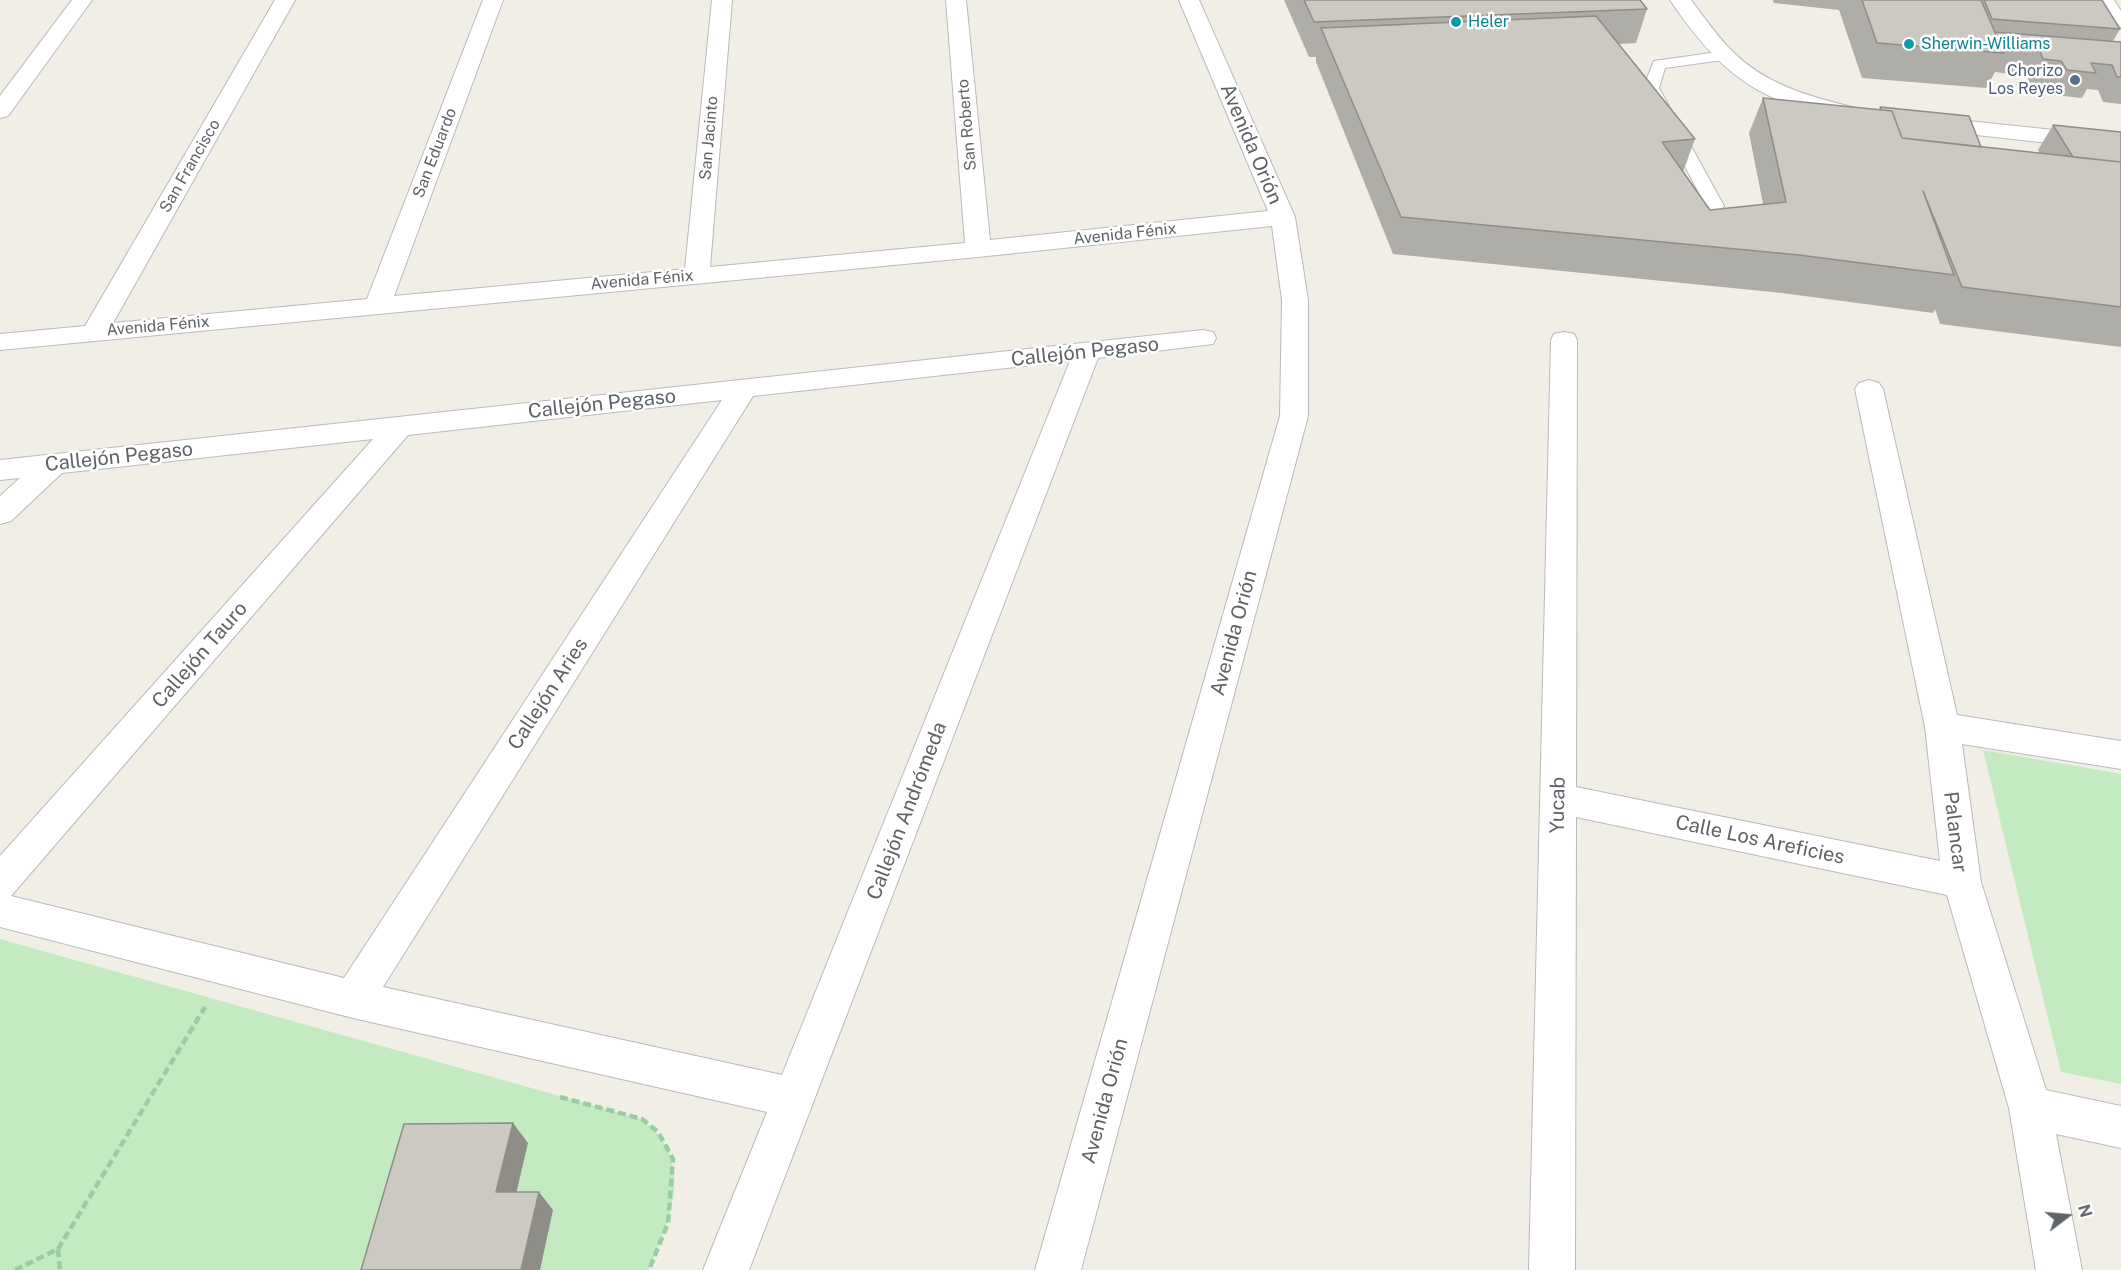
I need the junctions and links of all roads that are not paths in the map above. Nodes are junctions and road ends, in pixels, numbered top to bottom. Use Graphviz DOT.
graph roads {
  1 [pos="82,0"];
  2 [pos="285,0"];
  3 [pos="493,0"];
  4 [pos="722,0"];
  5 [pos="956,0"];
  6 [pos="1189,0"];
  7 [pos="1680,0"];
  8 [pos="2107,0"];
  9 [pos="2121,23"];
  10 [pos="1725,56"];
  11 [pos="0,111"];
  12 [pos="1868,117"];
  13 [pos="1914,122"];
  14 [pos="2121,144"];
  15 [pos="1715,206"];
  16 [pos="1283,218"];
  17 [pos="978,249"];
  18 [pos="697,275"];
  19 [pos="378,305"];
  20 [pos="95,332"];
  21 [pos="1203,338"];
  22 [pos="1564,340"];
  23 [pos="0,342"];
  24 [pos="1087,352"];
  25 [pos="744,388"];
  26 [pos="1869,389"];
  27 [pos="400,426"];
  28 [pos="53,465"];
  29 [pos="0,470"];
  30 [pos="0,513"];
  31 [pos="1942,727"];
  32 [pos="2121,755"];
  33 [pos="1558,798"];
  34 [pos="1962,882"];
  35 [pos="0,883"];
  36 [pos="0,910"];
  37 [pos="353,999"];
  38 [pos="794,1098"];
  39 [pos="2030,1108"];
  40 [pos="2121,1127"];
  41 [pos="726,1270"];
  42 [pos="1058,1270"];
  43 [pos="1552,1270"];
  44 [pos="2059,1270"];
  1 -- 11 [label="street"];
  2 -- 20 [label="street, San Francisco"];
  3 -- 19 [label="street, San Eduardo"];
  4 -- 18 [label="street, San Jacinto"];
  5 -- 17 [label="street, San Roberto"];
  6 -- 16 [label="street, Avenida Orión"];
  7 -- 10 [label="street"];
  8 -- 9 [label="lane"];
  10 -- 12 [label="street"];
  10 -- 15 [label="lane"];
  13 -- 14 [label="street"];
  16 -- 17 [label="street, Avenida Fénix"];
  16 -- 42 [label="street, Avenida Orión"];
  17 -- 18 [label="street, Avenida Fénix"];
  18 -- 19 [label="street, Avenida Fénix"];
  19 -- 20 [label="street, Avenida Fénix"];
  20 -- 23 [label="street, Avenida Fénix"];
  21 -- 24 [label="street, Callejón Pegaso"];
  22 -- 33 [label="street, Yucab"];
  24 -- 25 [label="street, Callejón Pegaso"];
  24 -- 38 [label="street, Callejón Andrómeda"];
  25 -- 27 [label="street, Callejón Pegaso"];
  25 -- 37 [label="street, Callejón Aries"];
  26 -- 31 [label="street, Palancar"];
  27 -- 28 [label="street, Callejón Pegaso"];
  27 -- 35 [label="street, Callejón Tauro"];
  28 -- 29 [label="street, Callejón Pegaso"];
  28 -- 30 [label="street"];
  31 -- 32 [label="street"];
  31 -- 34 [label="street, Palancar"];
  33 -- 34 [label="street, Calle Los Areficies"];
  33 -- 43 [label="street, Yucab"];
  34 -- 39 [label="street, Palancar"];
  36 -- 37 [label="street"];
  37 -- 38 [label="street"];
  38 -- 41 [label="street, Callejón Andrómeda"];
  39 -- 40 [label="street"];
  39 -- 44 [label="street, Palancar"];
}
